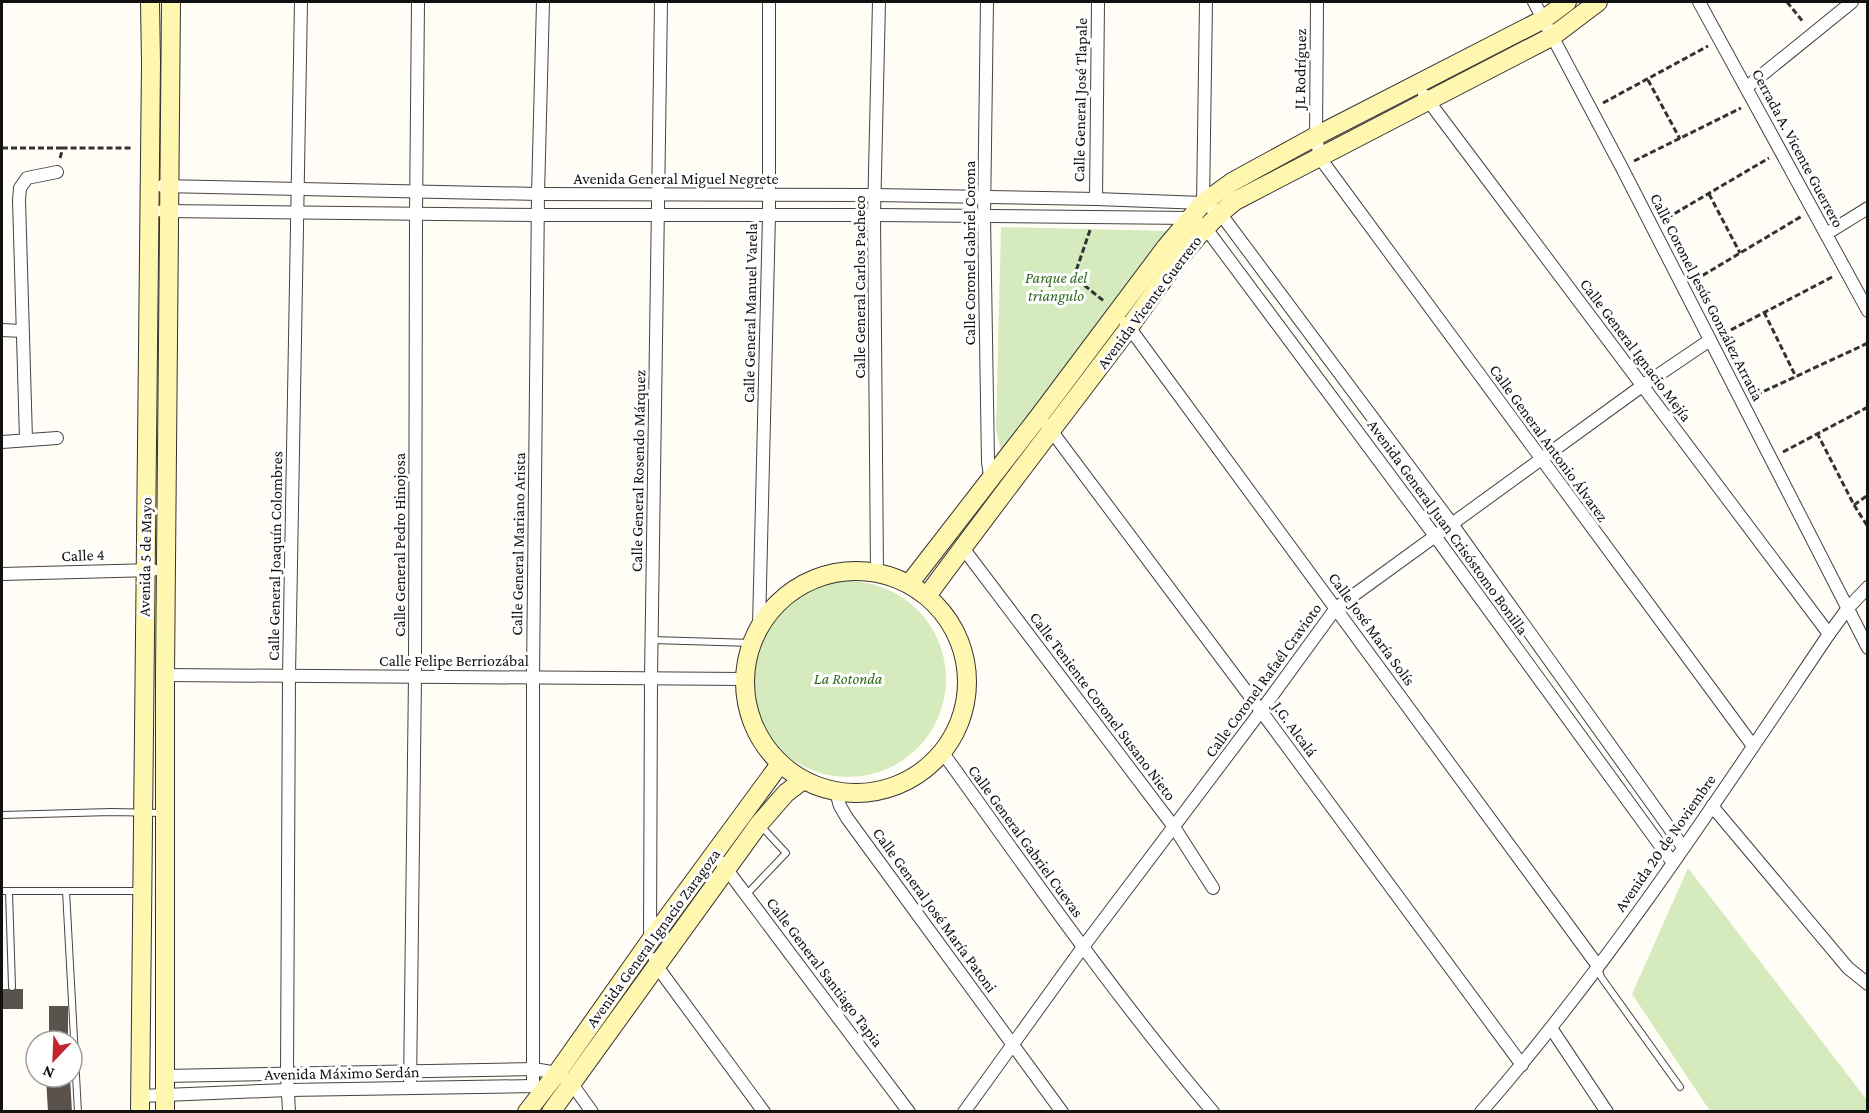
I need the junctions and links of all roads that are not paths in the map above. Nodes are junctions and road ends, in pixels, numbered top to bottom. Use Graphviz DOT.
graph roads {
  1 [pos="150,2"];
  2 [pos="171,2"];
  3 [pos="302,2"];
  4 [pos="418,2"];
  5 [pos="543,2"];
  6 [pos="661,2"];
  7 [pos="770,2"];
  8 [pos="879,2"];
  9 [pos="987,2"];
  10 [pos="1098,2"];
  11 [pos="1206,2"];
  12 [pos="1317,2"];
  13 [pos="1534,2"];
  14 [pos="1567,2"];
  15 [pos="1598,2"];
  16 [pos="1699,2"];
  17 [pos="1852,2"];
  18 [pos="1544,20"];
  19 [pos="1553,36"];
  20 [pos="171,62"];
  21 [pos="151,63"];
  22 [pos="1417,85"];
  23 [pos="1746,87"];
  24 [pos="1430,102"];
  25 [pos="1316,136"];
  26 [pos="1320,158"];
  27 [pos="57,171"];
  28 [pos="149,186"];
  29 [pos="169,187"];
  30 [pos="298,190"];
  31 [pos="416,192"];
  32 [pos="538,194"];
  33 [pos="659,194"];
  34 [pos="769,195"];
  35 [pos="875,195"];
  36 [pos="984,197"];
  37 [pos="1096,199"];
  38 [pos="1203,203"];
  39 [pos="1868,208"];
  40 [pos="148,211"];
  41 [pos="169,212"];
  42 [pos="298,213"];
  43 [pos="1220,213"];
  44 [pos="416,214"];
  45 [pos="538,215"];
  46 [pos="658,215"];
  47 [pos="769,215"];
  48 [pos="874,215"];
  49 [pos="984,216"];
  50 [pos="1198,223"];
  51 [pos="1826,234"];
  52 [pos="1868,311"];
  53 [pos="1124,320"];
  54 [pos="148,324"];
  55 [pos="168,325"];
  56 [pos="2,330"];
  57 [pos="22,331"];
  58 [pos="1710,340"];
  59 [pos="1642,386"];
  60 [pos="1040,415"];
  61 [pos="1051,431"];
  62 [pos="57,438"];
  63 [pos="26,440"];
  64 [pos="2,442"];
  65 [pos="1541,460"];
  66 [pos="990,479"];
  67 [pos="997,502"];
  68 [pos="1452,524"];
  69 [pos="1435,536"];
  70 [pos="963,548"];
  71 [pos="145,570"];
  72 [pos="166,570"];
  73 [pos="878,573"];
  74 [pos="2,574"];
  75 [pos="909,584"];
  76 [pos="1868,586"];
  77 [pos="927,596"];
  78 [pos="1336,608"];
  79 [pos="1848,608"];
  80 [pos="759,626"];
  81 [pos="1829,634"];
  82 [pos="652,640"];
  83 [pos="752,644"];
  84 [pos="1868,648"];
  85 [pos="165,675"];
  86 [pos="290,676"];
  87 [pos="415,676"];
  88 [pos="533,677"];
  89 [pos="651,678"];
  90 [pos="744,679"];
  91 [pos="1261,711"];
  92 [pos="1753,746"];
  93 [pos="943,753"];
  94 [pos="780,764"];
  95 [pos="803,780"];
  96 [pos="836,792"];
  97 [pos="1712,806"];
  98 [pos="142,812"];
  99 [pos="165,813"];
  100 [pos="2,815"];
  101 [pos="759,824"];
  102 [pos="1174,827"];
  103 [pos="1683,848"];
  104 [pos="714,853"];
  105 [pos="1672,863"];
  106 [pos="727,869"];
  107 [pos="1213,888"];
  108 [pos="2,891"];
  109 [pos="9,891"];
  110 [pos="66,891"];
  111 [pos="143,891"];
  112 [pos="746,895"];
  113 [pos="650,941"];
  114 [pos="1083,947"];
  115 [pos="656,965"];
  116 [pos="1598,966"];
  117 [pos="1868,984"];
  118 [pos="12,987"];
  119 [pos="1551,1028"];
  120 [pos="1013,1045"];
  121 [pos="1522,1065"];
  122 [pos="534,1069"];
  123 [pos="409,1071"];
  124 [pos="557,1073"];
  125 [pos="287,1074"];
  126 [pos="164,1076"];
  127 [pos="572,1084"];
  128 [pos="1680,1087"];
  129 [pos="410,1088"];
  130 [pos="538,1088"];
  131 [pos="288,1090"];
  132 [pos="164,1103"];
  133 [pos="140,1104"];
  134 [pos="559,1108"];
  135 [pos="78,1112"];
  136 [pos="290,1112"];
  137 [pos="527,1112"];
  138 [pos="592,1112"];
  139 [pos="764,1112"];
  140 [pos="909,1112"];
  141 [pos="964,1112"];
  142 [pos="1062,1112"];
  143 [pos="1213,1112"];
  144 [pos="1481,1112"];
  145 [pos="1608,1112"];
  1 -- 21 [label="main road, Avenida 5 de Mayo"];
  2 -- 20 [label="main road, Avenida 5 de Mayo"];
  3 -- 30 [label="street, Calle General Joaquín Colombres"];
  4 -- 31 [label="street, Calle General Pedro Hinojosa"];
  5 -- 32 [label="street, Calle General Mariano Arista"];
  6 -- 33 [label="street, Calle General Rosendo Márquez"];
  7 -- 34 [label="street, Calle General Manuel Varela"];
  8 -- 35 [label="street, Calle General Carlos Pacheco"];
  9 -- 36 [label="street, Calle Coronel Gabriel Corona"];
  10 -- 37 [label="street, Calle General José Tlapale"];
  11 -- 38 [label="street"];
  12 -- 25 [label="street, JL Rodríguez"];
  13 -- 18 [label="street, Calle Coronel Jesús González Arratia"];
  14 -- 18 [label="main road, Avenida Vicente Guerrero"];
  15 -- 19 [label="main road, Avenida Vicente Guerrero"];
  16 -- 23 [label="street, Cerrada A. Vicente Guerrero"];
  17 -- 23 [label="street"];
  18 -- 19 [label="street, Calle Coronel Jesús González Arratia"];
  18 -- 22 [label="main road, Avenida Vicente Guerrero"];
  19 -- 24 [label="main road, Avenida Vicente Guerrero"];
  19 -- 58 [label="street, Calle Coronel Jesús González Arratia"];
  20 -- 21 [label="main road"];
  20 -- 29 [label="main road, Avenida 5 de Mayo"];
  21 -- 28 [label="main road, Avenida 5 de Mayo"];
  22 -- 24 [label="street, Calle General Ignacio Mejía"];
  22 -- 25 [label="main road, Avenida Vicente Guerrero"];
  23 -- 51 [label="street, Cerrada A. Vicente Guerrero"];
  24 -- 26 [label="main road, Avenida Vicente Guerrero"];
  24 -- 59 [label="street, Calle General Ignacio Mejía"];
  25 -- 26 [label="street, JL Rodríguez"];
  25 -- 38 [label="main road, Avenida Vicente Guerrero"];
  26 -- 43 [label="main road, Avenida Vicente Guerrero"];
  26 -- 65 [label="street, Calle General Antonio Álvarez"];
  27 -- 57 [label="street"];
  28 -- 29 [label="street, Avenida General Miguel Negrete"];
  28 -- 40 [label="main road, Avenida 5 de Mayo"];
  29 -- 30 [label="street, Avenida General Miguel Negrete"];
  29 -- 41 [label="main road, Avenida 5 de Mayo"];
  30 -- 31 [label="street, Avenida General Miguel Negrete"];
  30 -- 42 [label="street, Calle General Joaquín Colombres"];
  31 -- 32 [label="street, Avenida General Miguel Negrete"];
  31 -- 44 [label="street, Calle General Pedro Hinojosa"];
  32 -- 33 [label="street, Avenida General Miguel Negrete"];
  32 -- 45 [label="street, Calle General Mariano Arista"];
  33 -- 34 [label="street, Avenida General Miguel Negrete"];
  33 -- 46 [label="street, Calle General Rosendo Márquez"];
  34 -- 35 [label="street, Avenida General Miguel Negrete"];
  34 -- 47 [label="street, Calle General Manuel Varela"];
  35 -- 36 [label="street, Avenida General Miguel Negrete"];
  35 -- 48 [label="street, Calle General Carlos Pacheco"];
  36 -- 37 [label="street, Avenida General Miguel Negrete"];
  36 -- 49 [label="street, Calle Coronel Gabriel Corona"];
  37 -- 38 [label="street, Avenida General Miguel Negrete"];
  38 -- 43 [label="street, Avenida General Juan Crisóstomo Bonilla"];
  38 -- 50 [label="main road, Avenida Vicente Guerrero"];
  39 -- 51 [label="street"];
  40 -- 41 [label="street"];
  40 -- 54 [label="main road, Avenida 5 de Mayo"];
  41 -- 42 [label="street"];
  41 -- 55 [label="main road, Avenida 5 de Mayo"];
  42 -- 44 [label="street"];
  42 -- 86 [label="street, Calle General Joaquín Colombres"];
  43 -- 50 [label="main road, Avenida Vicente Guerrero"];
  43 -- 68 [label="street, Avenida General Juan Crisóstomo Bonilla"];
  44 -- 45 [label="street"];
  44 -- 87 [label="street, Calle General Pedro Hinojosa"];
  45 -- 46 [label="street"];
  45 -- 88 [label="street, Calle General Mariano Arista"];
  46 -- 47 [label="street"];
  46 -- 82 [label="street, Calle General Rosendo Márquez"];
  47 -- 48 [label="street"];
  47 -- 80 [label="street, Calle General Manuel Varela"];
  48 -- 49 [label="street"];
  48 -- 73 [label="street, Calle General Carlos Pacheco"];
  49 -- 50 [label="street"];
  49 -- 66 [label="street, Calle Coronel Gabriel Corona"];
  50 -- 53 [label="main road, Avenida Vicente Guerrero"];
  50 -- 69 [label="street, Avenida General Juan Crisóstomo Bonilla"];
  51 -- 52 [label="street, Cerrada A. Vicente Guerrero"];
  53 -- 60 [label="main road, Avenida Vicente Guerrero"];
  53 -- 61 [label="main road, Avenida Vicente Guerrero"];
  53 -- 78 [label="street, Calle José María Solís"];
  54 -- 55 [label="main road"];
  54 -- 71 [label="main road, Avenida 5 de Mayo"];
  55 -- 72 [label="main road, Avenida 5 de Mayo"];
  56 -- 57 [label="street"];
  57 -- 63 [label="street"];
  58 -- 59 [label="street, Calle Coronel Rafaél Cravioto"];
  58 -- 79 [label="street, Calle Coronel Jesús González Arratia"];
  59 -- 65 [label="street, Calle Coronel Rafaél Cravioto"];
  59 -- 81 [label="street, Calle General Ignacio Mejía"];
  60 -- 61 [label="street, J.G. Alcalá"];
  60 -- 66 [label="main road, Avenida Vicente Guerrero"];
  61 -- 67 [label="main road, Avenida Vicente Guerrero"];
  61 -- 91 [label="street, J.G. Alcalá"];
  62 -- 63 [label="street"];
  63 -- 64 [label="street"];
  65 -- 68 [label="street, Calle Coronel Rafaél Cravioto"];
  65 -- 92 [label="street, Calle General Antonio Álvarez"];
  66 -- 67 [label="street, Calle Coronel Gabriel Corona"];
  66 -- 75 [label="main road, Avenida Vicente Guerrero"];
  67 -- 70 [label="main road, Avenida Vicente Guerrero"];
  68 -- 69 [label="street, Calle Coronel Rafaél Cravioto"];
  68 -- 103 [label="street, Avenida General Juan Crisóstomo Bonilla"];
  69 -- 78 [label="street, Calle Coronel Rafaél Cravioto"];
  69 -- 105 [label="street, Avenida General Juan Crisóstomo Bonilla"];
  70 -- 77 [label="main road, Avenida Vicente Guerrero"];
  70 -- 102 [label="street, Calle Teniente Coronel Susano Nieto"];
  71 -- 72 [label="street, Calle 4"];
  71 -- 74 [label="street, Calle 4"];
  71 -- 98 [label="main road, Avenida 5 de Mayo"];
  72 -- 85 [label="main road, Avenida 5 de Mayo"];
  73 -- 75 [label="main road"];
  73 -- 80 [label="main road"];
  75 -- 77 [label="main road"];
  76 -- 79 [label="street, Avenida 20 de Noviembre"];
  77 -- 93 [label="main road"];
  78 -- 91 [label="street, Calle Coronel Rafaél Cravioto"];
  78 -- 116 [label="street, Calle José María Solís"];
  79 -- 81 [label="street, Avenida 20 de Noviembre"];
  79 -- 84 [label="street, Calle Coronel Jesús González Arratia"];
  80 -- 83 [label="main road"];
  81 -- 92 [label="street, Avenida 20 de Noviembre"];
  82 -- 83 [label="lane"];
  82 -- 89 [label="street, Calle General Rosendo Márquez"];
  83 -- 90 [label="main road"];
  85 -- 86 [label="street, Calle Felipe Berriozábal"];
  85 -- 99 [label="main road, Avenida 5 de Mayo"];
  86 -- 87 [label="street, Calle Felipe Berriozábal"];
  86 -- 125 [label="street, Calle General Joaquín Colombres"];
  87 -- 88 [label="street, Calle Felipe Berriozábal"];
  87 -- 123 [label="street, Calle General Pedro Hinojosa"];
  88 -- 89 [label="street, Calle Felipe Berriozábal"];
  88 -- 122 [label="street, Calle General Mariano Arista"];
  89 -- 90 [label="street, Calle Felipe Berriozábal"];
  89 -- 113 [label="street, Calle General Rosendo Márquez"];
  90 -- 94 [label="main road"];
  91 -- 102 [label="street, Calle Coronel Rafaél Cravioto"];
  91 -- 121 [label="street, J.G. Alcalá"];
  92 -- 97 [label="street, Avenida 20 de Noviembre"];
  93 -- 96 [label="main road"];
  93 -- 114 [label="street, Calle General Gabriel Cuevas"];
  94 -- 95 [label="main road"];
  94 -- 104 [label="main road, Avenida General Ignacio Zaragoza"];
  95 -- 96 [label="main road"];
  95 -- 101 [label="main road, Avenida General Ignacio Zaragoza"];
  96 -- 120 [label="street, Calle General José María Patoni"];
  97 -- 103 [label="street, Avenida 20 de Noviembre"];
  97 -- 117 [label="street"];
  98 -- 99 [label="lane"];
  98 -- 100 [label="lane"];
  98 -- 111 [label="main road, Avenida 5 de Mayo"];
  99 -- 126 [label="main road, Avenida 5 de Mayo"];
  101 -- 106 [label="main road, Avenida General Ignacio Zaragoza"];
  101 -- 112 [label="lane"];
  102 -- 107 [label="street, Calle Teniente Coronel Susano Nieto"];
  102 -- 114 [label="street, Calle Coronel Rafaél Cravioto"];
  103 -- 105 [label="street, Avenida 20 de Noviembre"];
  104 -- 106 [label="street, Calle General Santiago Tapia"];
  104 -- 113 [label="main road, Avenida General Ignacio Zaragoza"];
  105 -- 116 [label="street, Avenida 20 de Noviembre"];
  106 -- 112 [label="street, Calle General Santiago Tapia"];
  106 -- 115 [label="main road, Avenida General Ignacio Zaragoza"];
  108 -- 109 [label="lane"];
  109 -- 110 [label="lane"];
  109 -- 118 [label="lane"];
  110 -- 111 [label="lane"];
  110 -- 135 [label="lane"];
  111 -- 133 [label="main road, Avenida 5 de Mayo"];
  112 -- 140 [label="street, Calle General Santiago Tapia"];
  113 -- 115 [label="street, Calle General Rosendo Márquez"];
  113 -- 124 [label="main road, Avenida General Ignacio Zaragoza"];
  114 -- 120 [label="street, Calle Coronel Rafaél Cravioto"];
  114 -- 143 [label="street, Calle General Gabriel Cuevas"];
  115 -- 127 [label="main road, Avenida General Ignacio Zaragoza"];
  115 -- 139 [label="street"];
  116 -- 119 [label="street, Avenida 20 de Noviembre"];
  116 -- 128 [label="lane"];
  119 -- 121 [label="street, Avenida 20 de Noviembre"];
  119 -- 145 [label="street"];
  120 -- 141 [label="street, Calle Coronel Rafaél Cravioto"];
  120 -- 142 [label="street, Calle General José María Patoni"];
  121 -- 144 [label="street, Avenida 20 de Noviembre"];
  122 -- 123 [label="street, Avenida Máximo Serdán"];
  122 -- 124 [label="street, Avenida Máximo Serdán"];
  122 -- 130 [label="street, Calle General Mariano Arista"];
  123 -- 125 [label="street, Avenida Máximo Serdán"];
  123 -- 129 [label="street, Calle General Pedro Hinojosa"];
  124 -- 127 [label="street"];
  124 -- 130 [label="main road, Avenida General Ignacio Zaragoza"];
  125 -- 126 [label="street, Avenida Máximo Serdán"];
  125 -- 131 [label="street, Calle General Joaquín Colombres"];
  126 -- 132 [label="main road, Avenida 5 de Mayo"];
  127 -- 134 [label="main road, Avenida General Ignacio Zaragoza"];
  127 -- 138 [label="street"];
  129 -- 130 [label="street, Avenida Máximo Serdán"];
  129 -- 131 [label="street, Avenida Máximo Serdán"];
  130 -- 134 [label="street"];
  130 -- 137 [label="main road, Avenida General Ignacio Zaragoza"];
  131 -- 132 [label="street, Avenida Máximo Serdán"];
  131 -- 136 [label="street, Calle General Joaquín Colombres"];
  132 -- 133 [label="street, Avenida Máximo Serdán"];
}
